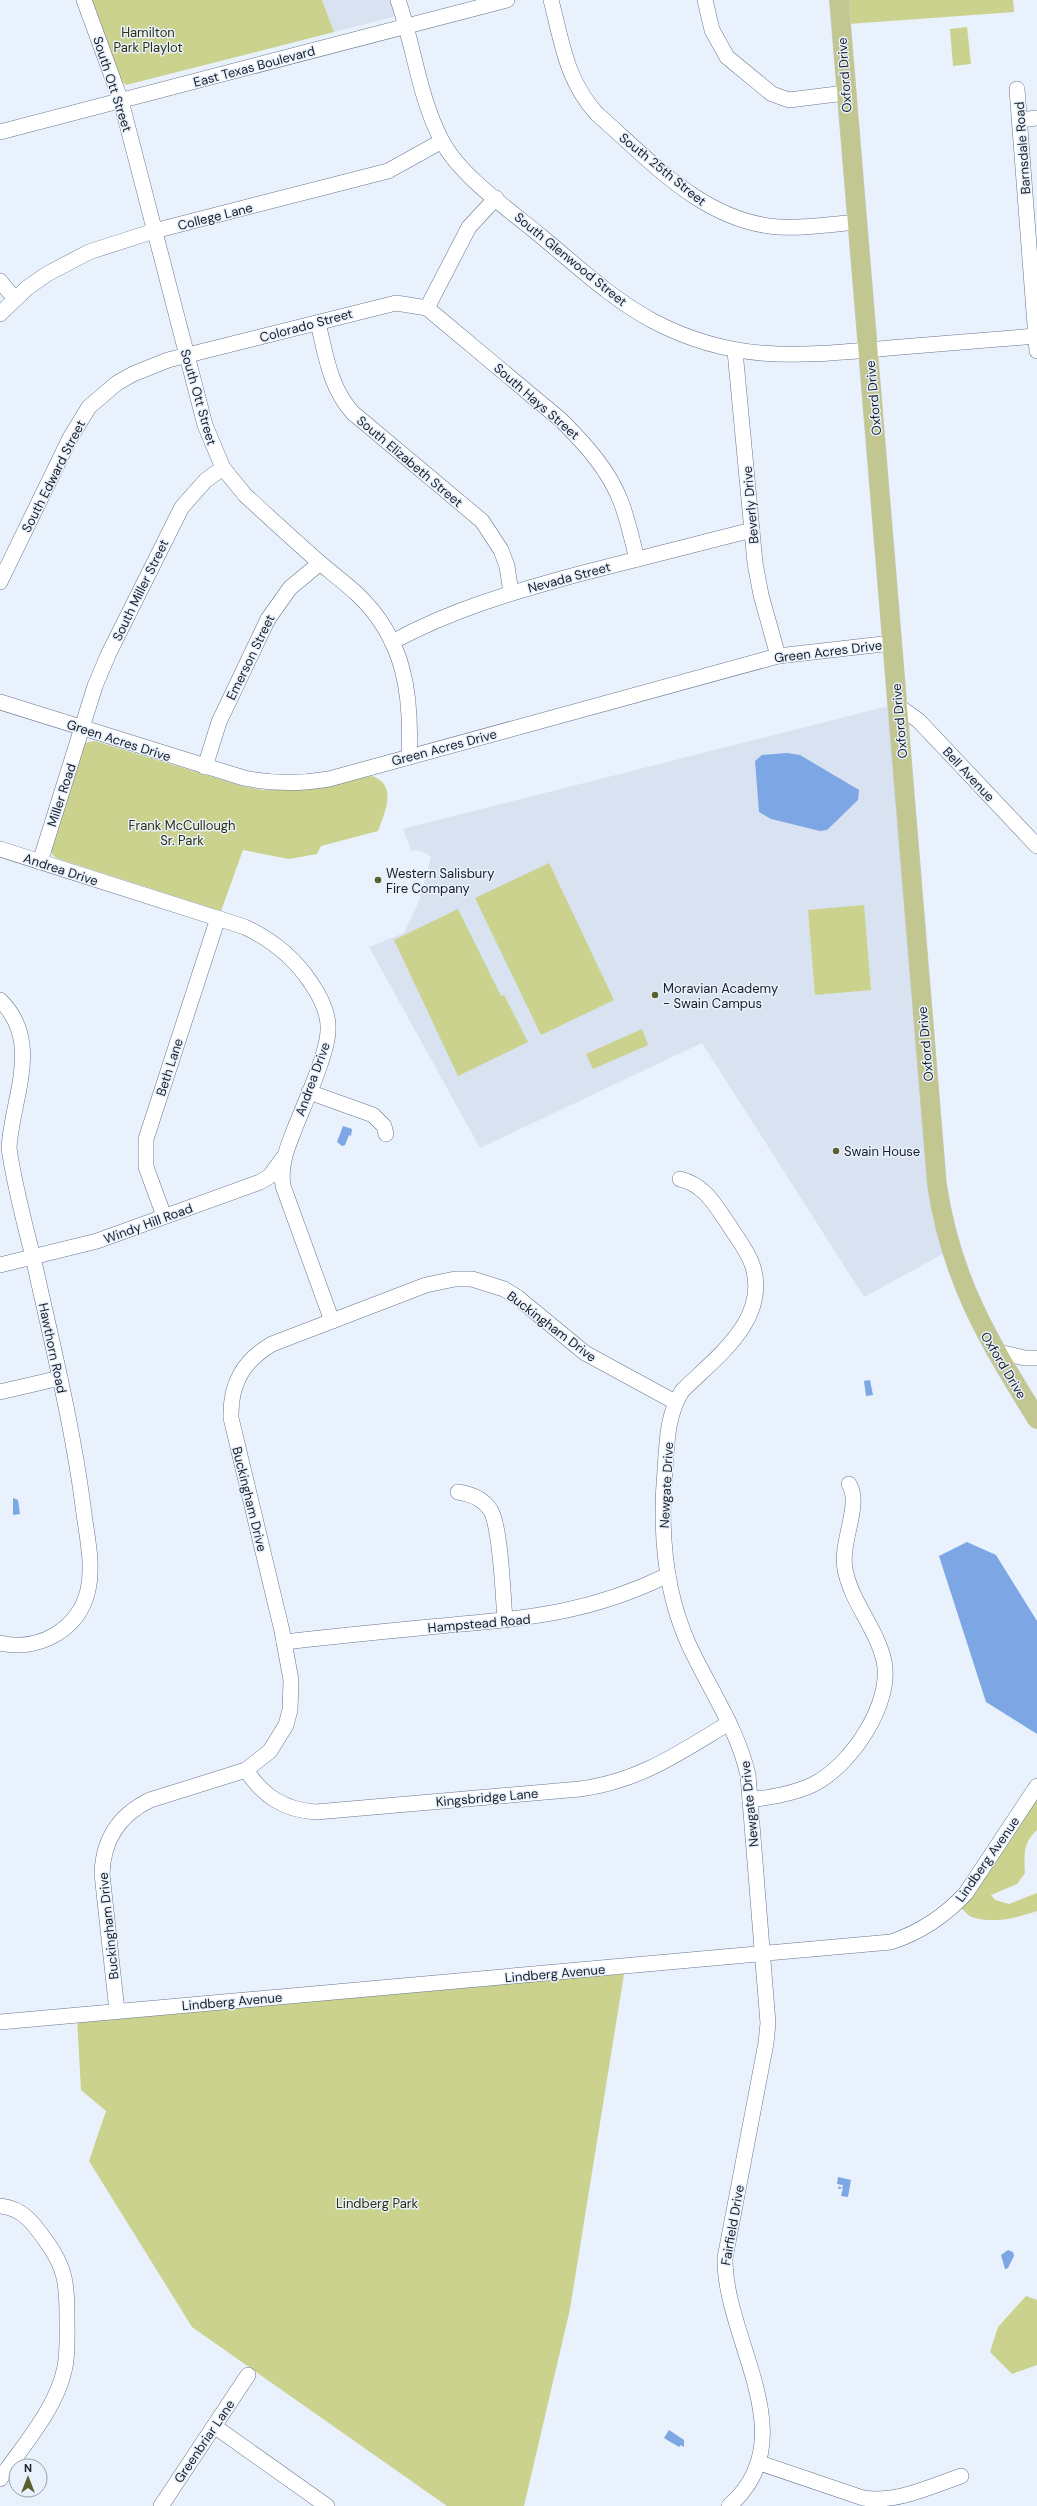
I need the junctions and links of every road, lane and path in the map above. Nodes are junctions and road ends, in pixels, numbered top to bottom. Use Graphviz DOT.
graph roads {
  1 [pos="84,0"];
  2 [pos="398,0"];
  3 [pos="507,0"];
  4 [pos="551,0"];
  5 [pos="705,0"];
  6 [pos="839,0"];
  7 [pos="407,26"];
  8 [pos="1017,89"];
  9 [pos="845,93"];
  10 [pos="121,101"];
  11 [pos="1037,118"];
  12 [pos="1020,120"];
  13 [pos="0,132"];
  14 [pos="442,141"];
  15 [pos="496,198"];
  16 [pos="858,222"];
  17 [pos="154,231"];
  18 [pos="0,281"];
  19 [pos="15,299"];
  20 [pos="427,308"];
  21 [pos="0,314"];
  22 [pos="318,323"];
  23 [pos="1036,336"];
  24 [pos="869,350"];
  25 [pos="735,351"];
  26 [pos="1037,351"];
  27 [pos="186,355"];
  28 [pos="223,468"];
  29 [pos="752,530"];
  30 [pos="636,559"];
  31 [pos="320,563"];
  32 [pos="1,579"];
  33 [pos="510,593"];
  34 [pos="392,642"];
  35 [pos="892,643"];
  36 [pos="778,656"];
  37 [pos="0,702"];
  38 [pos="897,705"];
  39 [pos="82,729"];
  40 [pos="409,757"];
  41 [pos="205,767"];
  42 [pos="1037,846"];
  43 [pos="0,850"];
  44 [pos="40,862"];
  45 [pos="218,918"];
  46 [pos="0,1000"];
  47 [pos="309,1092"];
  48 [pos="386,1134"];
  49 [pos="283,1158"];
  50 [pos="680,1178"];
  51 [pos="164,1216"];
  52 [pos="33,1258"];
  53 [pos="0,1265"];
  54 [pos="332,1321"];
  55 [pos="994,1350"];
  56 [pos="1037,1358"];
  57 [pos="60,1378"];
  58 [pos="0,1392"];
  59 [pos="675,1402"];
  60 [pos="1037,1419"];
  61 [pos="849,1484"];
  62 [pos="458,1492"];
  63 [pos="668,1575"];
  64 [pos="506,1620"];
  65 [pos="284,1642"];
  66 [pos="0,1643"];
  67 [pos="729,1723"];
  68 [pos="246,1770"];
  69 [pos="1037,1786"];
  70 [pos="750,1800"];
  71 [pos="762,1955"];
  72 [pos="117,2011"];
  73 [pos="0,2022"];
  74 [pos="0,2206"];
  75 [pos="248,2375"];
  76 [pos="214,2426"];
  77 [pos="760,2463"];
  78 [pos="960,2476"];
  79 [pos="0,2479"];
  80 [pos="161,2506"];
  81 [pos="327,2506"];
  82 [pos="729,2506"];
  1 -- 10 [label="street, South Ott Street"];
  2 -- 7 [label="street, South Glenwood Street"];
  3 -- 7 [label="street, East Texas Boulevard"];
  4 -- 16 [label="street, South 25th Street"];
  5 -- 9 [label="street"];
  6 -- 9 [label="main road, Oxford Drive"];
  7 -- 10 [label="street, East Texas Boulevard"];
  7 -- 14 [label="street, South Glenwood Street"];
  8 -- 12 [label="street, Barnsdale Road"];
  9 -- 16 [label="main road, Oxford Drive"];
  10 -- 13 [label="street, East Texas Boulevard"];
  10 -- 17 [label="street, South Ott Street"];
  11 -- 12 [label="street"];
  12 -- 23 [label="street, Barnsdale Road"];
  14 -- 15 [label="street, South Glenwood Street"];
  14 -- 17 [label="street, College Lane"];
  15 -- 20 [label="street"];
  15 -- 25 [label="street, South Glenwood Street"];
  16 -- 24 [label="main road, Oxford Drive"];
  17 -- 19 [label="street, College Lane"];
  17 -- 27 [label="street, South Ott Street"];
  18 -- 19 [label="street"];
  19 -- 21 [label="street, College Lane"];
  20 -- 22 [label="street, Colorado Street"];
  20 -- 30 [label="street, South Hays Street"];
  22 -- 27 [label="street, Colorado Street"];
  22 -- 33 [label="street, South Elizabeth Street"];
  23 -- 24 [label="street, South Glenwood Street"];
  23 -- 26 [label="street, Barnsdale Road"];
  24 -- 25 [label="street, South Glenwood Street"];
  24 -- 35 [label="main road, Oxford Drive"];
  25 -- 29 [label="street, Beverly Drive"];
  27 -- 28 [label="street, South Ott Street"];
  27 -- 32 [label="street, South Edward Street"];
  28 -- 31 [label="street, South Ott Street"];
  28 -- 39 [label="street, South Miller Street"];
  29 -- 30 [label="street, Nevada Street"];
  29 -- 36 [label="street, Beverly Drive"];
  30 -- 33 [label="street, Nevada Street"];
  31 -- 34 [label="street, South Ott Street"];
  31 -- 41 [label="street, Emerson Street"];
  33 -- 34 [label="street, Nevada Street"];
  34 -- 40 [label="street, South Ott Street"];
  35 -- 36 [label="street, Green Acres Drive"];
  35 -- 38 [label="main road, Oxford Drive"];
  36 -- 40 [label="street, Green Acres Drive"];
  37 -- 39 [label="street, Green Acres Drive"];
  38 -- 42 [label="street, Bell Avenue"];
  38 -- 55 [label="main road, Oxford Drive"];
  39 -- 41 [label="street, Green Acres Drive"];
  39 -- 44 [label="street, Miller Road"];
  40 -- 41 [label="street, Green Acres Drive"];
  43 -- 44 [label="street, Andrea Drive"];
  44 -- 45 [label="street, Andrea Drive"];
  45 -- 47 [label="street, Andrea Drive"];
  45 -- 51 [label="street, Beth Lane"];
  46 -- 52 [label="street, Hawthorn Road"];
  47 -- 48 [label="street"];
  47 -- 49 [label="street, Andrea Drive"];
  49 -- 51 [label="street, Windy Hill Road"];
  49 -- 54 [label="street, Andrea Drive"];
  50 -- 59 [label="street, Newgate Drive"];
  51 -- 52 [label="street, Windy Hill Road"];
  52 -- 53 [label="street, Windy Hill Road"];
  52 -- 57 [label="street, Hawthorn Road"];
  54 -- 59 [label="street, Buckingham Drive"];
  54 -- 65 [label="street, Buckingham Drive"];
  55 -- 56 [label="street"];
  55 -- 60 [label="main road, Oxford Drive"];
  57 -- 58 [label="street"];
  57 -- 66 [label="street, Hawthorn Road"];
  59 -- 63 [label="street, Newgate Drive"];
  61 -- 70 [label="street"];
  62 -- 64 [label="street"];
  63 -- 64 [label="street, Hampstead Road"];
  63 -- 67 [label="street, Newgate Drive"];
  64 -- 65 [label="street, Hampstead Road"];
  65 -- 68 [label="street, Buckingham Drive"];
  67 -- 68 [label="street, Kingsbridge Lane"];
  67 -- 70 [label="street, Newgate Drive"];
  68 -- 72 [label="street, Buckingham Drive"];
  69 -- 71 [label="street, Lindberg Avenue"];
  70 -- 71 [label="street, Newgate Drive"];
  71 -- 72 [label="street, Lindberg Avenue"];
  71 -- 77 [label="street, Fairfield Drive"];
  72 -- 73 [label="street, Lindberg Avenue"];
  74 -- 79 [label="street"];
  75 -- 76 [label="street, Greenbriar Lane"];
  76 -- 80 [label="street, Greenbriar Lane"];
  76 -- 81 [label="street"];
  77 -- 78 [label="street"];
  77 -- 82 [label="street, Fairfield Drive"];
}
